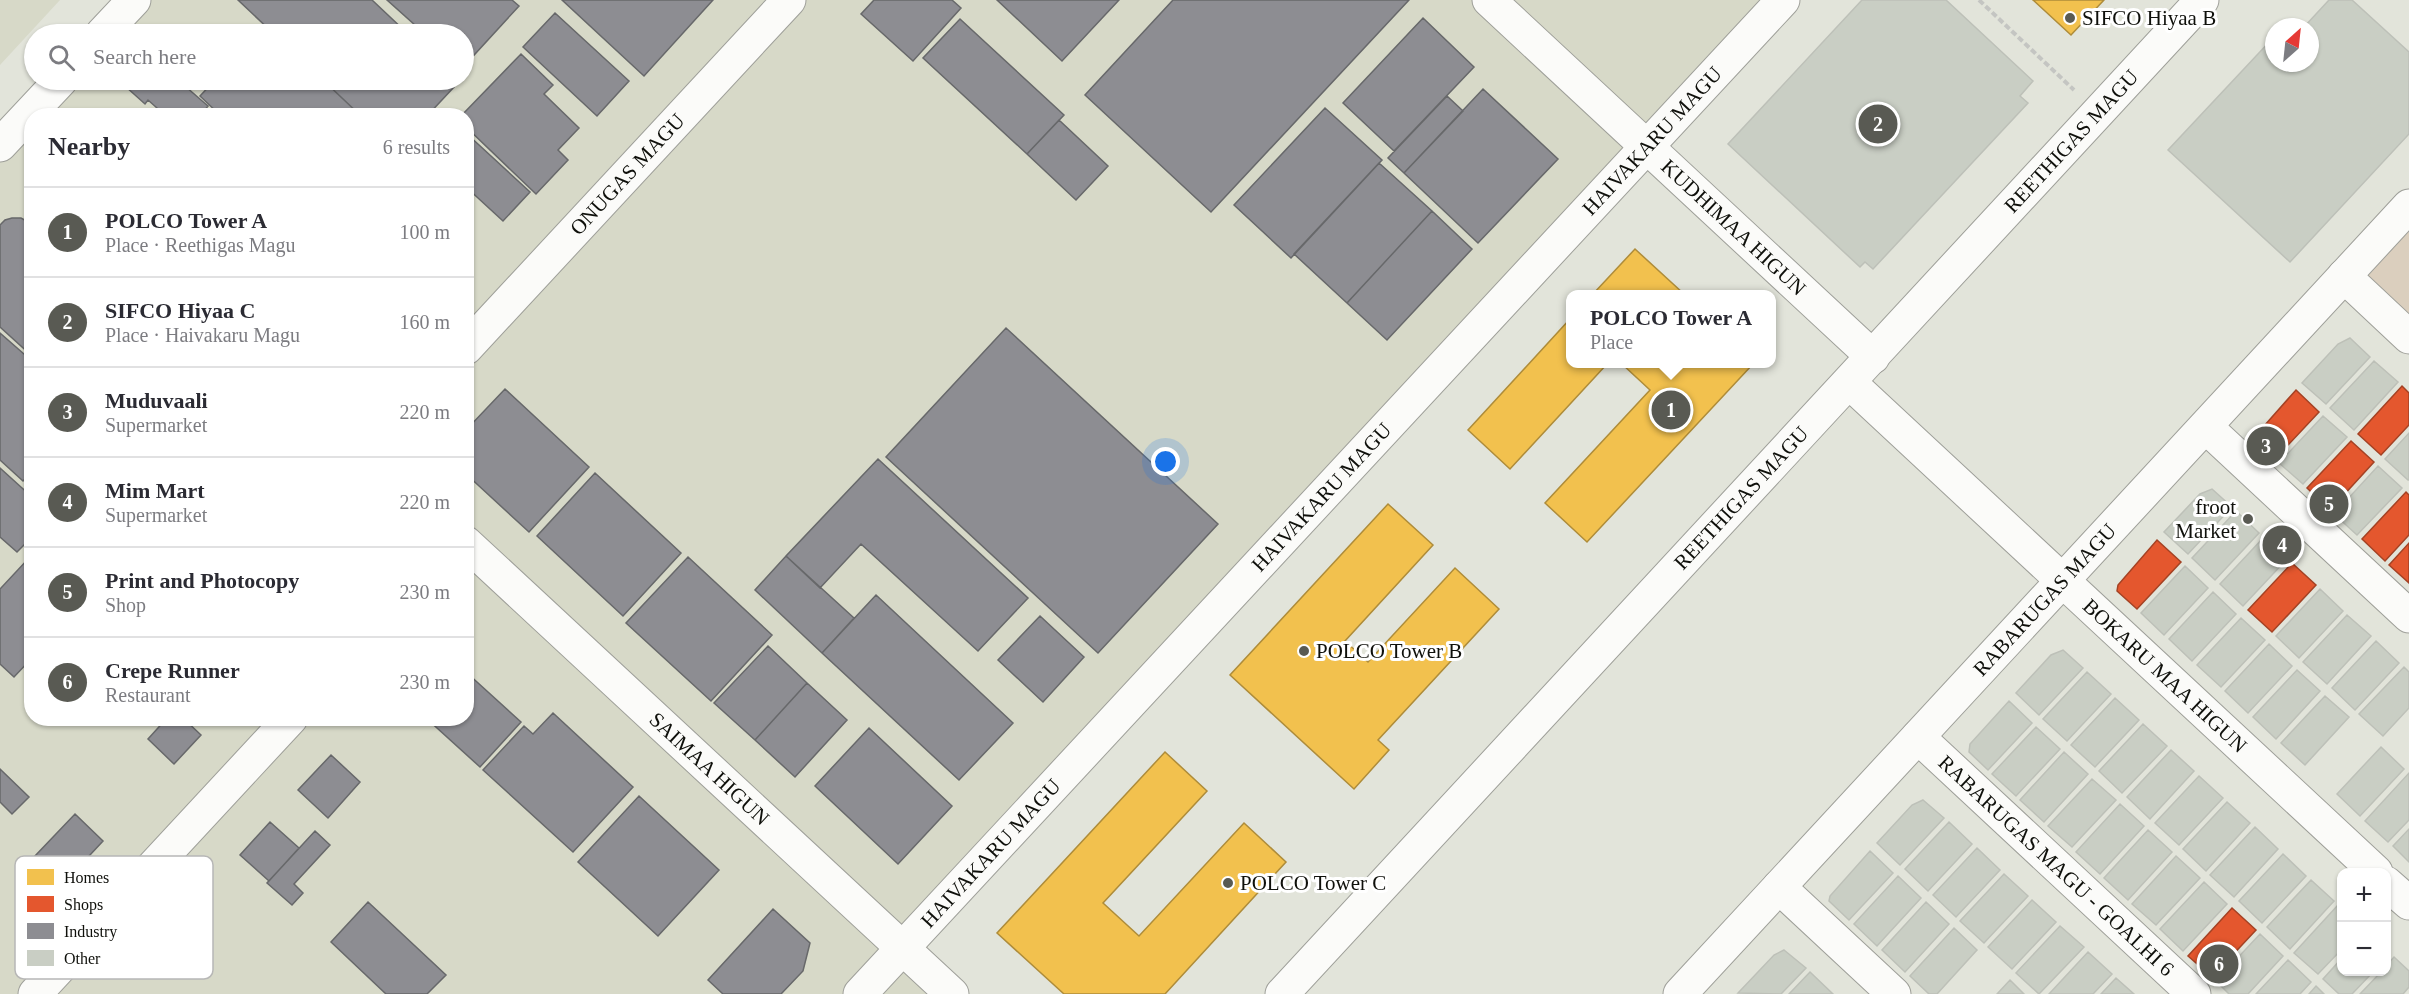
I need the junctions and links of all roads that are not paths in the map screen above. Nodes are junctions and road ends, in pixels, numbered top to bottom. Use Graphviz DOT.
graph roads {
  1 [pos="134,0"];
  2 [pos="789,0"];
  3 [pos="1489,0"];
  4 [pos="1783,0"];
  5 [pos="2202,0"];
  6 [pos="111,24"];
  7 [pos="53,90"];
  8 [pos="39,108"];
  9 [pos="1647,146"];
  10 [pos="2409,206"];
  11 [pos="2344,276"];
  12 [pos="2409,337"];
  13 [pos="474,339"];
  14 [pos="1874,357"];
  15 [pos="1850,383"];
  16 [pos="2205,427"];
  17 [pos="474,550"];
  18 [pos="2062,581"];
  19 [pos="2409,616"];
  20 [pos="284,726"];
  21 [pos="1918,737"];
  22 [pos="163,856"];
  23 [pos="2371,868"];
  24 [pos="1779,887"];
  25 [pos="2391,887"];
  26 [pos="2409,903"];
  27 [pos="903,948"];
  28 [pos="49,979"];
  29 [pos="35,994"];
  30 [pos="860,994"];
  31 [pos="952,994"];
  32 [pos="1282,994"];
  33 [pos="1680,994"];
  34 [pos="1894,994"];
  35 [pos="2194,994"];
  1 -- 6 [label="street"];
  2 -- 13 [label="street, ONUGAS MAGU"];
  3 -- 9 [label="street, KUDHIMAA HIGUN"];
  4 -- 9 [label="street, HAIVAKARU MAGU"];
  5 -- 14 [label="street, REETHIGAS MAGU"];
  7 -- 8 [label="street"];
  9 -- 14 [label="street, KUDHIMAA HIGUN"];
  9 -- 27 [label="street, HAIVAKARU MAGU"];
  10 -- 11 [label="street, RABARUGAS MAGU"];
  11 -- 12 [label="street"];
  11 -- 16 [label="street, RABARUGAS MAGU"];
  14 -- 15 [label="street, REETHIGAS MAGU"];
  15 -- 18 [label="street, BOKARU MAA HIGUN"];
  15 -- 32 [label="street, REETHIGAS MAGU"];
  16 -- 18 [label="street, RABARUGAS MAGU"];
  16 -- 19 [label="street"];
  17 -- 27 [label="street, SAIMAA HIGUN"];
  18 -- 21 [label="street, RABARUGAS MAGU"];
  18 -- 23 [label="street, BOKARU MAA HIGUN"];
  20 -- 22 [label="street"];
  21 -- 24 [label="street, RABARUGAS MAGU"];
  21 -- 35 [label="street, RABARUGAS MAGU - GOALHI 6"];
  24 -- 33 [label="street, RABARUGAS MAGU"];
  24 -- 34 [label="street"];
  25 -- 26 [label="street"];
  27 -- 30 [label="street, HAIVAKARU MAGU"];
  27 -- 31 [label="street, SAIMAA HIGUN"];
  28 -- 29 [label="street"];
}
